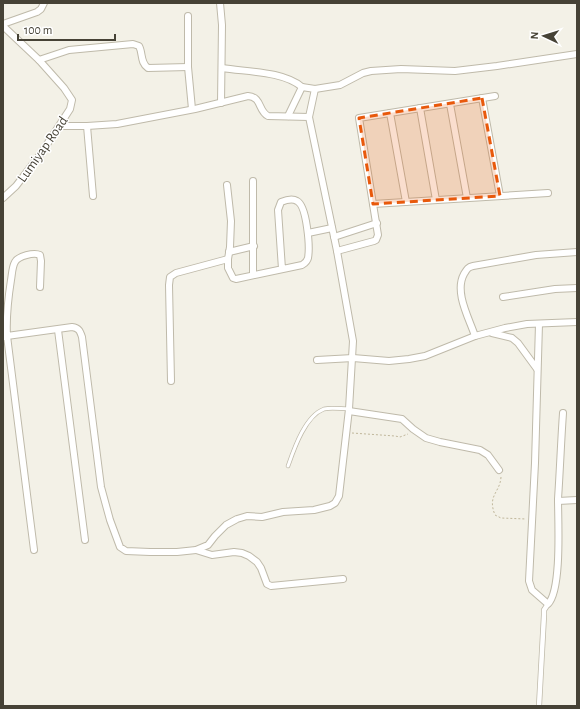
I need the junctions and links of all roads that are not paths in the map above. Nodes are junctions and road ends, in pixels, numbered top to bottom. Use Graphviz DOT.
graph roads {
  1 [pos="44,3"];
  2 [pos="220,3"];
  3 [pos="188,16"];
  4 [pos="3,25"];
  5 [pos="577,54"];
  6 [pos="39,60"];
  7 [pos="188,67"];
  8 [pos="222,68"];
  9 [pos="302,87"];
  10 [pos="315,89"];
  11 [pos="496,96"];
  12 [pos="482,98"];
  13 [pos="221,103"];
  14 [pos="450,104"];
  15 [pos="420,108"];
  16 [pos="192,109"];
  17 [pos="390,113"];
  18 [pos="288,116"];
  19 [pos="309,117"];
  20 [pos="60,126"];
  21 [pos="87,126"];
  22 [pos="254,181"];
  23 [pos="227,185"];
  24 [pos="548,193"];
  25 [pos="93,196"];
  26 [pos="500,196"];
  27 [pos="3,198"];
  28 [pos="467,198"];
  29 [pos="436,200"];
  30 [pos="406,202"];
  31 [pos="374,204"];
  32 [pos="377,223"];
  33 [pos="332,228"];
  34 [pos="308,233"];
  35 [pos="334,237"];
  36 [pos="254,246"];
  37 [pos="337,251"];
  38 [pos="229,252"];
  39 [pos="577,252"];
  40 [pos="228,259"];
  41 [pos="282,269"];
  42 [pos="253,275"];
  43 [pos="40,287"];
  44 [pos="577,288"];
  45 [pos="503,297"];
  46 [pos="577,322"];
  47 [pos="540,324"];
  48 [pos="58,330"];
  49 [pos="491,333"];
  50 [pos="475,336"];
  51 [pos="5,337"];
  52 [pos="353,358"];
  53 [pos="317,360"];
  54 [pos="537,369"];
  55 [pos="172,380"];
  56 [pos="349,410"];
  57 [pos="563,413"];
  58 [pos="288,466"];
  59 [pos="499,470"];
  60 [pos="577,500"];
  61 [pos="558,501"];
  62 [pos="85,540"];
  63 [pos="34,550"];
  64 [pos="196,550"];
  65 [pos="343,579"];
  66 [pos="548,604"];
  67 [pos="539,706"];
  1 -- 4 [label="street"];
  2 -- 8 [label="street"];
  3 -- 7 [label="street"];
  4 -- 6 [label="street, Lumiyap Road"];
  5 -- 10 [label="street"];
  6 -- 7 [label="street"];
  6 -- 20 [label="street, Lumiyap Road"];
  7 -- 16 [label="street"];
  8 -- 9 [label="street"];
  8 -- 13 [label="street"];
  9 -- 10 [label="street"];
  9 -- 18 [label="street"];
  10 -- 19 [label="street"];
  11 -- 12 [label="street"];
  12 -- 14 [label="street"];
  12 -- 26 [label="street"];
  13 -- 16 [label="street"];
  13 -- 18 [label="street"];
  14 -- 15 [label="street"];
  14 -- 28 [label="street"];
  15 -- 17 [label="street"];
  15 -- 29 [label="street"];
  16 -- 21 [label="street"];
  17 -- 30 [label="street"];
  17 -- 31 [label="street"];
  18 -- 19 [label="street"];
  19 -- 33 [label="street"];
  20 -- 21 [label="street"];
  20 -- 27 [label="street, Lumiyap Road"];
  21 -- 25 [label="street"];
  22 -- 36 [label="street"];
  23 -- 38 [label="street"];
  24 -- 26 [label="street"];
  26 -- 28 [label="street"];
  28 -- 29 [label="street"];
  29 -- 30 [label="street"];
  30 -- 31 [label="street"];
  31 -- 32 [label="street"];
  32 -- 35 [label="street"];
  32 -- 37 [label="street"];
  33 -- 34 [label="street"];
  33 -- 35 [label="street"];
  34 -- 41 [label="street"];
  34 -- 41 [label="street"];
  35 -- 37 [label="street"];
  36 -- 38 [label="street"];
  36 -- 42 [label="street"];
  37 -- 52 [label="street"];
  38 -- 40 [label="street"];
  39 -- 50 [label="street"];
  40 -- 42 [label="street"];
  40 -- 55 [label="street"];
  41 -- 42 [label="street"];
  43 -- 51 [label="street"];
  44 -- 45 [label="street"];
  46 -- 47 [label="street"];
  47 -- 49 [label="street"];
  47 -- 54 [label="street"];
  48 -- 51 [label="street"];
  48 -- 62 [label="street"];
  48 -- 64 [label="street"];
  49 -- 50 [label="street"];
  49 -- 54 [label="street"];
  50 -- 52 [label="street"];
  51 -- 63 [label="street"];
  52 -- 53 [label="street"];
  52 -- 56 [label="street"];
  54 -- 66 [label="street"];
  56 -- 58 [label="lane"];
  56 -- 59 [label="street"];
  56 -- 64 [label="street"];
  57 -- 61 [label="street"];
  60 -- 61 [label="street"];
  61 -- 66 [label="street"];
  64 -- 65 [label="street"];
  66 -- 67 [label="street"];
}
